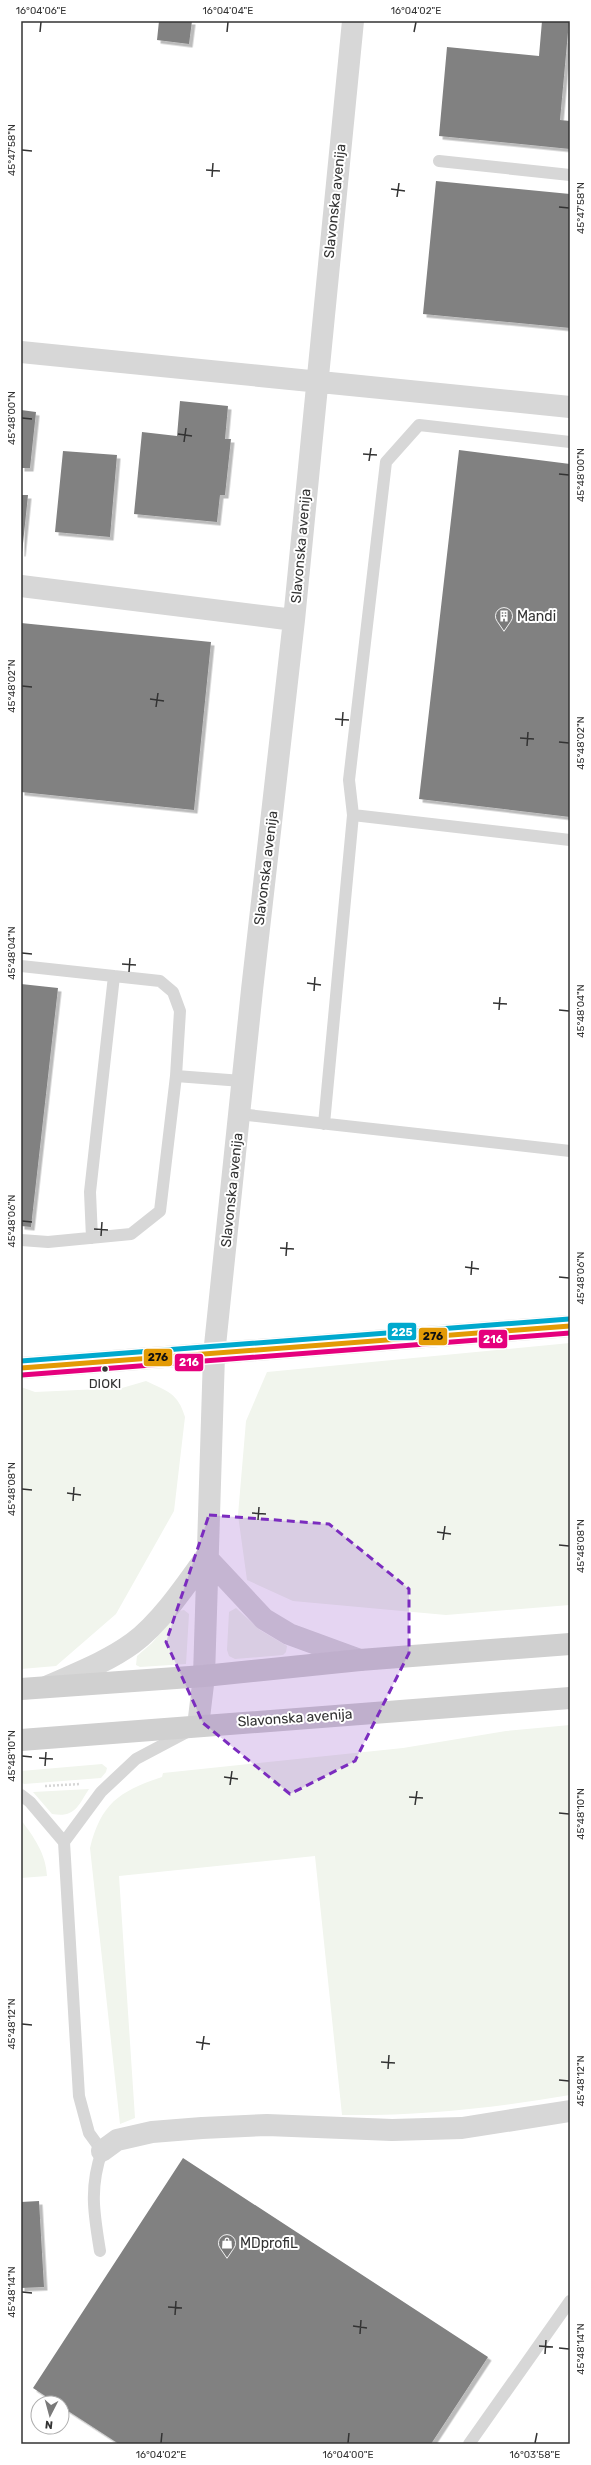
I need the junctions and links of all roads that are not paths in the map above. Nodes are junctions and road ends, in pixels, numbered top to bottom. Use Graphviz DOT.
graph roads {
  1 [pos="353,21"];
  2 [pos="439,161"];
  3 [pos="570,175"];
  4 [pos="21,352"];
  5 [pos="317,381"];
  6 [pos="570,407"];
  7 [pos="570,442"];
  8 [pos="21,586"];
  9 [pos="294,620"];
  10 [pos="353,815"];
  11 [pos="570,840"];
  12 [pos="21,966"];
  13 [pos="114,976"];
  14 [pos="176,1076"];
  15 [pos="242,1081"];
  16 [pos="240,1114"];
  17 [pos="324,1124"];
  18 [pos="570,1151"];
  19 [pos="92,1238"];
  20 [pos="21,1240"];
  21 [pos="570,1326"];
  22 [pos="214,1354"];
  23 [pos="21,1368"];
  24 [pos="206,1557"];
  25 [pos="570,1644"];
  26 [pos="360,1660"];
  27 [pos="204,1676"];
  28 [pos="46,1687"];
  29 [pos="21,1689"];
  30 [pos="570,1698"];
  31 [pos="198,1726"];
  32 [pos="21,1740"];
  33 [pos="21,1795"];
  34 [pos="64,1842"];
  35 [pos="570,2110"];
  36 [pos="102,2151"];
  37 [pos="100,2251"];
  38 [pos="570,2301"];
  39 [pos="469,2444"];
  1 -- 5 [label="street, Slavonska avenija"];
  2 -- 3 [label="lane"];
  4 -- 5 [label="street"];
  5 -- 6 [label="street"];
  5 -- 9 [label="street, Slavonska avenija"];
  7 -- 10 [label="lane"];
  8 -- 9 [label="street"];
  9 -- 15 [label="street, Slavonska avenija"];
  10 -- 11 [label="lane"];
  10 -- 17 [label="lane"];
  12 -- 13 [label="lane"];
  13 -- 14 [label="lane"];
  13 -- 19 [label="lane"];
  14 -- 15 [label="lane"];
  14 -- 19 [label="lane"];
  15 -- 16 [label="street, Slavonska avenija"];
  16 -- 17 [label="lane"];
  16 -- 22 [label="street, Slavonska avenija"];
  17 -- 18 [label="lane"];
  19 -- 20 [label="lane"];
  21 -- 22 [label="street"];
  22 -- 23 [label="street"];
  22 -- 24 [label="street, Slavonska avenija"];
  24 -- 26 [label="street"];
  24 -- 27 [label="street, Slavonska avenija"];
  24 -- 28 [label="street"];
  25 -- 26 [label="main road"];
  26 -- 27 [label="main road"];
  27 -- 28 [label="main road"];
  27 -- 31 [label="street, Slavonska avenija"];
  28 -- 29 [label="main road"];
  30 -- 31 [label="main road, Slavonska avenija"];
  31 -- 32 [label="main road, Slavonska avenija"];
  31 -- 34 [label="lane"];
  33 -- 34 [label="lane"];
  34 -- 36 [label="lane"];
  35 -- 36 [label="street"];
  36 -- 37 [label="lane"];
  38 -- 39 [label="lane"];
}
